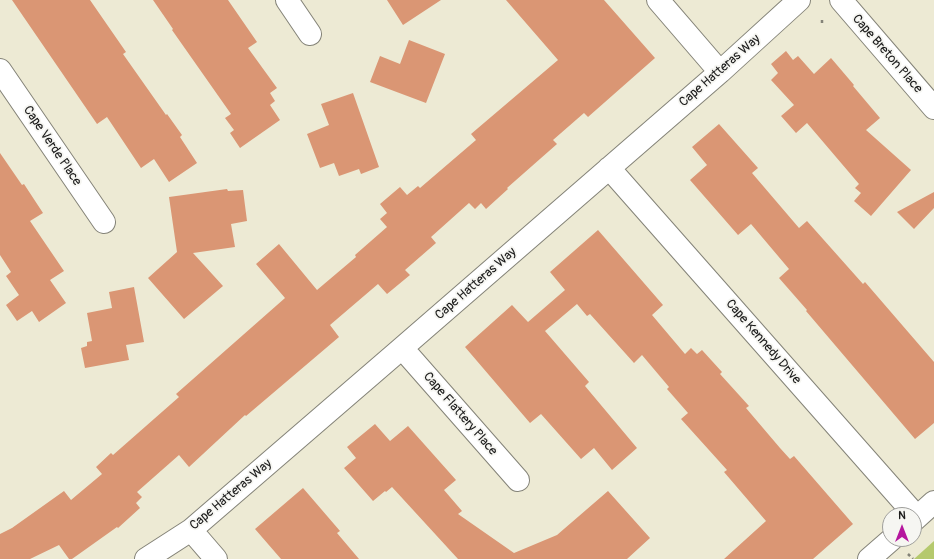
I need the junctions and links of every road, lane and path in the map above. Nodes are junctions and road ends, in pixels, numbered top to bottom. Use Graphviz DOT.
graph roads {
  1 [pos="287,0"];
  2 [pos="658,0"];
  3 [pos="799,0"];
  4 [pos="840,0"];
  5 [pos="822,19"];
  6 [pos="822,23"];
  7 [pos="310,34"];
  8 [pos="0,70"];
  9 [pos="720,72"];
  10 [pos="934,108"];
  11 [pos="609,168"];
  12 [pos="104,222"];
  13 [pos="402,348"];
  14 [pos="518,480"];
  15 [pos="934,502"];
  16 [pos="905,507"];
  17 [pos="922,513"];
  18 [pos="191,530"];
  19 [pos="883,547"];
  20 [pos="146,559"];
  21 [pos="216,559"];
  22 [pos="869,559"];
  1 -- 7 [label="street"];
  2 -- 9 [label="street"];
  3 -- 9 [label="street, Cape Hatteras Way"];
  4 -- 10 [label="street, Cape Breton Place"];
  5 -- 6 [label="path"];
  8 -- 12 [label="street, Cape Verde Place"];
  9 -- 11 [label="street, Cape Hatteras Way"];
  11 -- 13 [label="street, Cape Hatteras Way"];
  11 -- 16 [label="street, Cape Kennedy Drive"];
  13 -- 14 [label="street, Cape Flattery Place"];
  13 -- 18 [label="street, Cape Hatteras Way"];
  15 -- 17 [label="street"];
  18 -- 20 [label="street, Cape Hatteras Way"];
  18 -- 21 [label="street"];
  19 -- 22 [label="street"];
}
